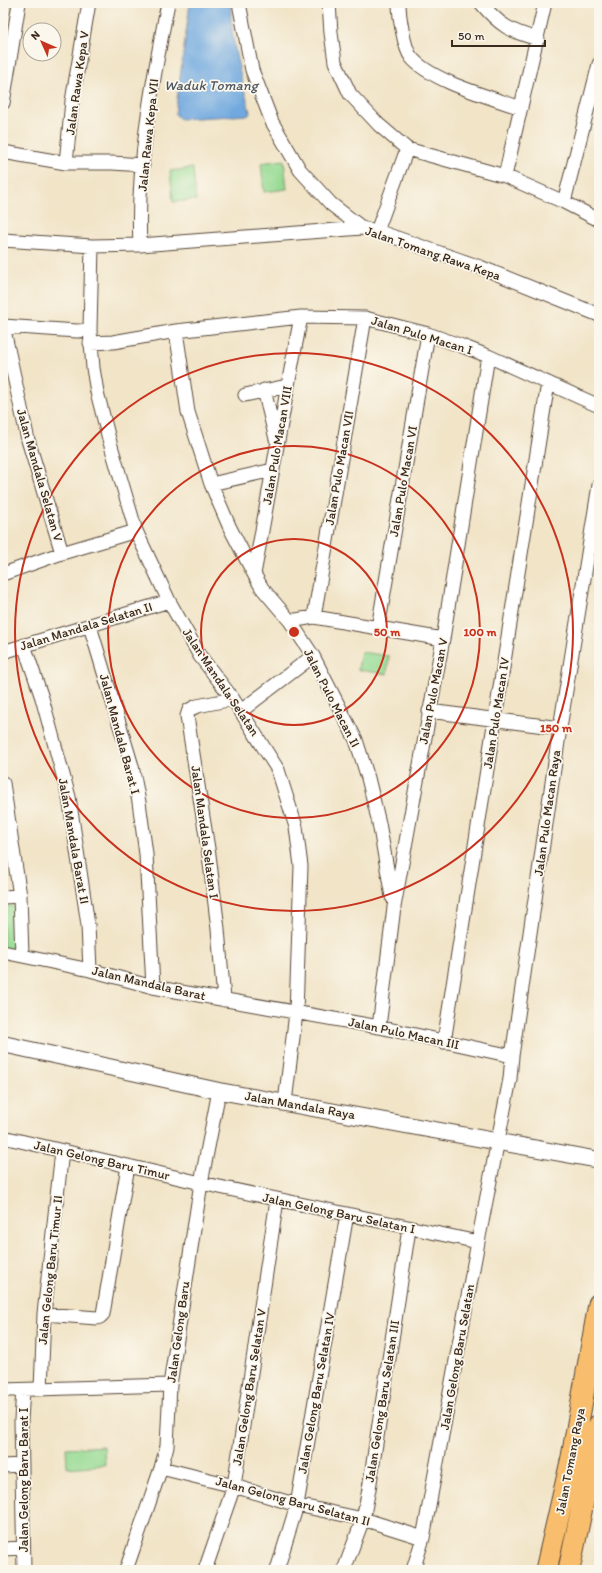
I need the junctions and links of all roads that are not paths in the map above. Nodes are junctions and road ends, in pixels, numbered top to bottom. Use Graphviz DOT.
graph roads {
  1 [pos="19,3"];
  2 [pos="89,3"];
  3 [pos="168,3"];
  4 [pos="239,3"];
  5 [pos="328,3"];
  6 [pos="399,3"];
  7 [pos="481,3"];
  8 [pos="546,3"];
  9 [pos="538,39"];
  10 [pos="599,64"];
  11 [pos="3,103"];
  12 [pos="520,108"];
  13 [pos="407,149"];
  14 [pos="3,152"];
  15 [pos="66,163"];
  16 [pos="143,165"];
  17 [pos="505,176"];
  18 [pos="564,202"];
  19 [pos="599,220"];
  20 [pos="362,228"];
  21 [pos="377,231"];
  22 [pos="3,240"];
  23 [pos="140,245"];
  24 [pos="92,246"];
  25 [pos="599,315"];
  26 [pos="301,317"];
  27 [pos="365,318"];
  28 [pos="3,326"];
  29 [pos="176,331"];
  30 [pos="428,334"];
  31 [pos="90,336"];
  32 [pos="488,356"];
  33 [pos="548,383"];
  34 [pos="287,386"];
  35 [pos="264,390"];
  36 [pos="245,394"];
  37 [pos="599,406"];
  38 [pos="277,445"];
  39 [pos="273,470"];
  40 [pos="211,484"];
  41 [pos="599,485"];
  42 [pos="136,530"];
  43 [pos="62,553"];
  44 [pos="3,574"];
  45 [pos="254,574"];
  46 [pos="168,601"];
  47 [pos="314,618"];
  48 [pos="290,621"];
  49 [pos="90,626"];
  50 [pos="378,628"];
  51 [pos="443,639"];
  52 [pos="24,646"];
  53 [pos="3,652"];
  54 [pos="313,656"];
  55 [pos="233,699"];
  56 [pos="241,711"];
  57 [pos="429,711"];
  58 [pos="495,720"];
  59 [pos="560,728"];
  60 [pos="3,784"];
  61 [pos="20,896"];
  62 [pos="3,897"];
  63 [pos="394,907"];
  64 [pos="3,952"];
  65 [pos="22,956"];
  66 [pos="90,970"];
  67 [pos="153,987"];
  68 [pos="224,1000"];
  69 [pos="296,1013"];
  70 [pos="378,1026"];
  71 [pos="444,1042"];
  72 [pos="3,1044"];
  73 [pos="512,1056"];
  74 [pos="219,1091"];
  75 [pos="284,1102"];
  76 [pos="3,1138"];
  77 [pos="497,1142"];
  78 [pos="62,1151"];
  79 [pos="599,1160"];
  80 [pos="128,1166"];
  81 [pos="201,1184"];
  82 [pos="277,1200"];
  83 [pos="347,1214"];
  84 [pos="408,1228"];
  85 [pos="478,1242"];
  86 [pos="599,1304"];
  87 [pos="44,1314"];
  88 [pos="170,1385"];
  89 [pos="40,1389"];
  90 [pos="3,1390"];
  91 [pos="23,1390"];
  92 [pos="599,1425"];
  93 [pos="22,1465"];
  94 [pos="3,1466"];
  95 [pos="161,1468"];
  96 [pos="234,1486"];
  97 [pos="297,1506"];
  98 [pos="363,1519"];
  99 [pos="424,1538"];
  100 [pos="23,1548"];
  101 [pos="3,1549"];
  102 [pos="24,1570"];
  103 [pos="126,1570"];
  104 [pos="205,1570"];
  105 [pos="277,1570"];
  106 [pos="344,1570"];
  107 [pos="412,1570"];
  108 [pos="546,1570"];
  109 [pos="569,1570"];
  1 -- 11 [label="street"];
  2 -- 15 [label="street, Jalan Rawa Kepa V"];
  3 -- 16 [label="street, Jalan Rawa Kepa VII"];
  4 -- 20 [label="street"];
  5 -- 13 [label="street"];
  6 -- 12 [label="street"];
  7 -- 9 [label="street"];
  8 -- 9 [label="street"];
  9 -- 12 [label="street"];
  10 -- 18 [label="street"];
  12 -- 17 [label="street"];
  13 -- 17 [label="street"];
  13 -- 21 [label="street"];
  14 -- 15 [label="street"];
  15 -- 16 [label="street"];
  16 -- 23 [label="street, Jalan Rawa Kepa VII"];
  17 -- 18 [label="street"];
  18 -- 19 [label="street"];
  20 -- 21 [label="street, Jalan Tomang Rawa Kepa"];
  20 -- 23 [label="street, Jalan Tomang Rawa Kepa"];
  21 -- 25 [label="street, Jalan Tomang Rawa Kepa"];
  22 -- 24 [label="street, Jalan Tomang Rawa Kepa"];
  23 -- 24 [label="street, Jalan Tomang Rawa Kepa"];
  24 -- 31 [label="street, Jalan Mandala Selatan"];
  26 -- 27 [label="street, Jalan Pulo Macan I"];
  26 -- 29 [label="street, Jalan Pulo Macan I"];
  26 -- 34 [label="street, Jalan Pulo Macan VIII"];
  27 -- 30 [label="street, Jalan Pulo Macan I"];
  27 -- 47 [label="street, Jalan Pulo Macan VII"];
  28 -- 31 [label="street, Jalan Pulo Macan I"];
  28 -- 43 [label="street, Jalan Mandala Selatan V"];
  29 -- 31 [label="street, Jalan Pulo Macan I"];
  29 -- 40 [label="street, Jalan Pulo Macan II"];
  30 -- 32 [label="street, Jalan Pulo Macan I"];
  30 -- 50 [label="street, Jalan Pulo Macan VI"];
  31 -- 42 [label="street, Jalan Mandala Selatan"];
  32 -- 33 [label="street, Jalan Pulo Macan I"];
  32 -- 51 [label="street, Jalan Pulo Macan V"];
  33 -- 37 [label="street, Jalan Pulo Macan I"];
  33 -- 58 [label="street, Jalan Pulo Macan IV"];
  34 -- 35 [label="street"];
  34 -- 38 [label="street, Jalan Pulo Macan VIII"];
  35 -- 36 [label="street"];
  35 -- 38 [label="street"];
  38 -- 39 [label="street, Jalan Pulo Macan VIII"];
  39 -- 40 [label="street"];
  39 -- 45 [label="street, Jalan Pulo Macan VIII"];
  40 -- 45 [label="street, Jalan Pulo Macan II"];
  41 -- 59 [label="street, Jalan Pulo Macan Raya"];
  42 -- 43 [label="street"];
  42 -- 46 [label="street, Jalan Mandala Selatan"];
  43 -- 44 [label="street"];
  45 -- 48 [label="street, Jalan Pulo Macan II"];
  46 -- 49 [label="street, Jalan Mandala Selatan II"];
  46 -- 55 [label="street, Jalan Mandala Selatan"];
  47 -- 48 [label="street"];
  47 -- 50 [label="street"];
  48 -- 54 [label="street, Jalan Pulo Macan II"];
  49 -- 52 [label="street, Jalan Mandala Selatan II"];
  49 -- 67 [label="street, Jalan Mandala Barat I"];
  50 -- 51 [label="street"];
  51 -- 57 [label="street, Jalan Pulo Macan V"];
  52 -- 53 [label="street, Jalan Mandala Selatan II"];
  52 -- 66 [label="street, Jalan Mandala Barat II"];
  54 -- 56 [label="street"];
  54 -- 63 [label="street, Jalan Pulo Macan II"];
  55 -- 56 [label="street, Jalan Mandala Selatan"];
  55 -- 68 [label="street, Jalan Mandala Selatan I"];
  56 -- 69 [label="street, Jalan Mandala Selatan"];
  57 -- 58 [label="street"];
  57 -- 63 [label="street, Jalan Pulo Macan V"];
  58 -- 59 [label="street"];
  58 -- 71 [label="street, Jalan Pulo Macan IV"];
  59 -- 73 [label="street, Jalan Pulo Macan Raya"];
  60 -- 61 [label="street"];
  61 -- 62 [label="street"];
  61 -- 65 [label="street"];
  63 -- 70 [label="street, Jalan Pulo Macan V"];
  64 -- 65 [label="street, Jalan Mandala Barat"];
  65 -- 66 [label="street, Jalan Mandala Barat"];
  66 -- 67 [label="street, Jalan Mandala Barat"];
  67 -- 68 [label="street, Jalan Mandala Barat"];
  68 -- 69 [label="street, Jalan Mandala Barat"];
  69 -- 70 [label="street, Jalan Pulo Macan III"];
  69 -- 75 [label="street, Jalan Mandala Selatan"];
  70 -- 71 [label="street, Jalan Pulo Macan III"];
  71 -- 73 [label="street, Jalan Pulo Macan III"];
  72 -- 74 [label="street, Jalan Mandala Raya"];
  73 -- 77 [label="street, Jalan Pulo Macan Raya"];
  74 -- 75 [label="street, Jalan Mandala Raya"];
  74 -- 81 [label="street, Jalan Gelong Baru"];
  75 -- 77 [label="street, Jalan Mandala Raya"];
  76 -- 78 [label="street, Jalan Gelong Baru Timur"];
  77 -- 79 [label="street, Jalan Mandala Raya"];
  77 -- 85 [label="street, Jalan Gelong Baru Selatan"];
  78 -- 80 [label="street, Jalan Gelong Baru Timur"];
  78 -- 87 [label="street, Jalan Gelong Baru Timur II"];
  80 -- 81 [label="street, Jalan Gelong Baru Timur"];
  80 -- 87 [label="street"];
  81 -- 82 [label="street, Jalan Gelong Baru Selatan I"];
  81 -- 88 [label="street, Jalan Gelong Baru"];
  82 -- 83 [label="street, Jalan Gelong Baru Selatan I"];
  82 -- 96 [label="street, Jalan Gelong Baru Selatan V"];
  83 -- 84 [label="street, Jalan Gelong Baru Selatan I"];
  83 -- 97 [label="street, Jalan Gelong Baru Selatan IV"];
  84 -- 85 [label="street, Jalan Gelong Baru Selatan I"];
  84 -- 98 [label="street, Jalan Gelong Baru Selatan III"];
  85 -- 99 [label="street, Jalan Gelong Baru Selatan"];
  86 -- 108 [label="main road, Jalan Tomang Raya"];
  87 -- 89 [label="street, Jalan Gelong Baru Timur II"];
  88 -- 89 [label="street"];
  88 -- 95 [label="street, Jalan Gelong Baru"];
  89 -- 91 [label="street"];
  90 -- 91 [label="street"];
  91 -- 93 [label="street, Jalan Gelong Baru Barat I"];
  92 -- 109 [label="main road, Jalan Tomang Raya"];
  93 -- 94 [label="street"];
  93 -- 100 [label="street, Jalan Gelong Baru Barat I"];
  95 -- 96 [label="street, Jalan Gelong Baru Selatan II"];
  95 -- 103 [label="street, Jalan Gelong Baru"];
  96 -- 97 [label="street, Jalan Gelong Baru Selatan II"];
  96 -- 104 [label="street, Jalan Gelong Baru Selatan V"];
  97 -- 98 [label="street, Jalan Gelong Baru Selatan II"];
  97 -- 105 [label="street, Jalan Gelong Baru Selatan IV"];
  98 -- 99 [label="street, Jalan Gelong Baru Selatan II"];
  98 -- 106 [label="street, Jalan Gelong Baru Selatan III"];
  99 -- 107 [label="street, Jalan Gelong Baru Selatan"];
  100 -- 101 [label="street"];
  100 -- 102 [label="street, Jalan Gelong Baru Barat I"];
}
